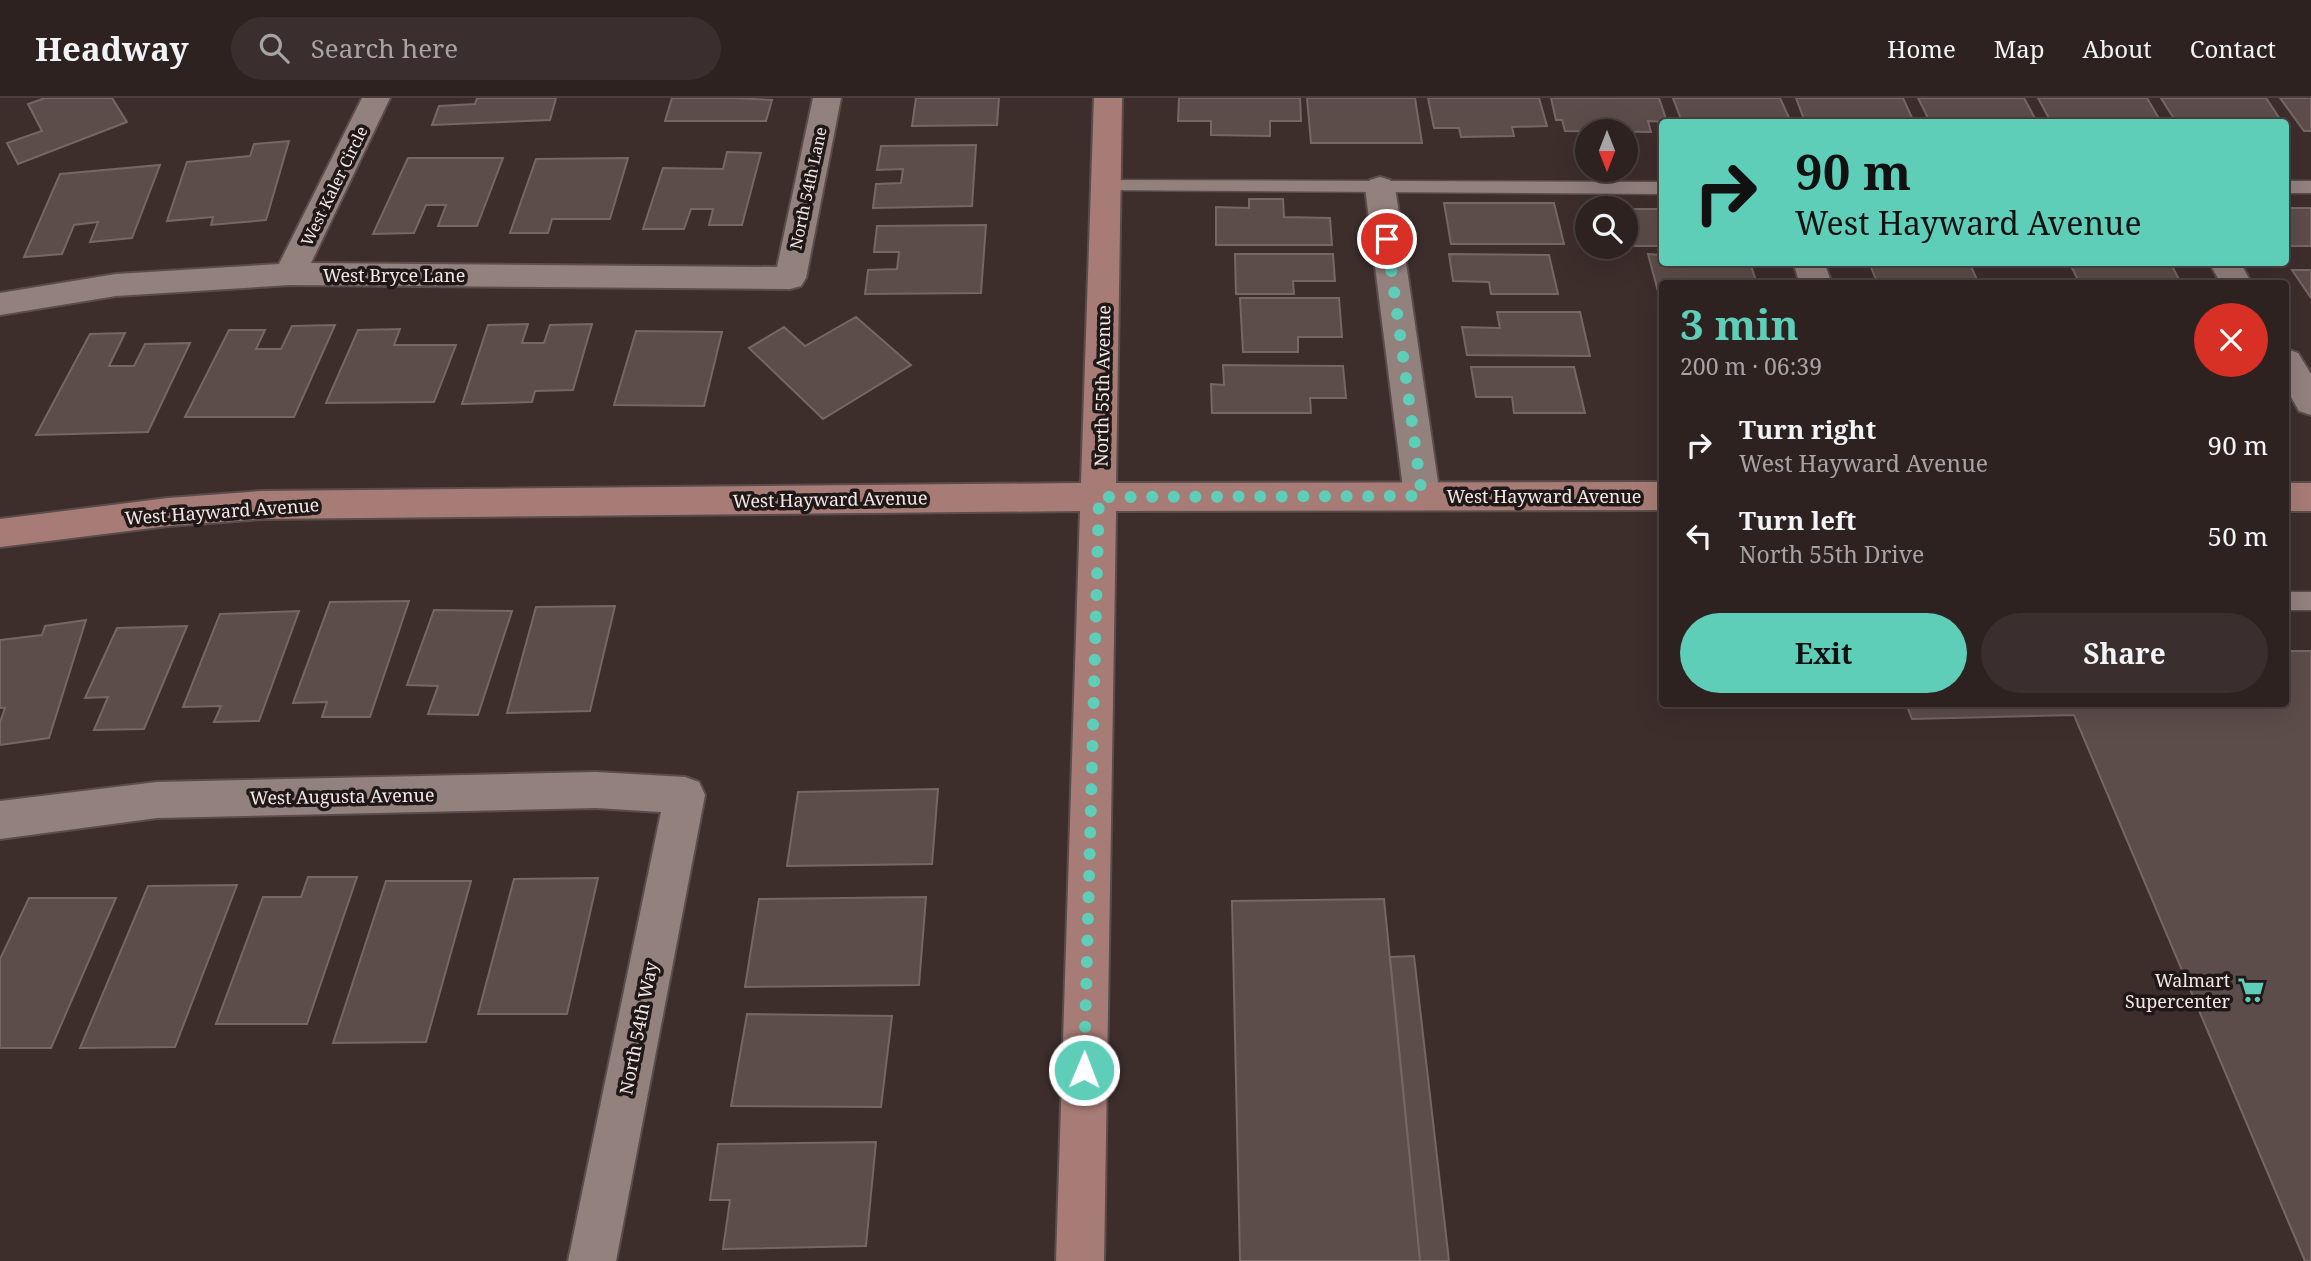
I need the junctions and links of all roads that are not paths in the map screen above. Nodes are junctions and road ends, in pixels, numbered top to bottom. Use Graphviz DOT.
graph roads {
  1 [pos="376,98"];
  2 [pos="827,98"];
  3 [pos="1108,98"];
  4 [pos="1106,186"];
  5 [pos="1380,187"];
  6 [pos="2289,187"];
  7 [pos="2311,187"];
  8 [pos="1659,188"];
  9 [pos="290,274"];
  10 [pos="790,278"];
  11 [pos="0,304"];
  12 [pos="2289,366"];
  13 [pos="2311,402"];
  14 [pos="1422,496"];
  15 [pos="1659,496"];
  16 [pos="1099,497"];
  17 [pos="2289,497"];
  18 [pos="2311,497"];
  19 [pos="0,533"];
  20 [pos="2289,601"];
  21 [pos="2311,601"];
  22 [pos="685,795"];
  23 [pos="0,820"];
  24 [pos="592,1261"];
  25 [pos="1080,1261"];
  1 -- 9 [label="street, West Kaler Circle"];
  2 -- 10 [label="street, North 54th Lane"];
  3 -- 4 [label="street, North 55th Avenue"];
  4 -- 5 [label="lane"];
  4 -- 16 [label="street, North 55th Avenue"];
  5 -- 8 [label="lane"];
  5 -- 14 [label="street"];
  6 -- 7 [label="lane"];
  9 -- 10 [label="street, West Bryce Lane"];
  9 -- 11 [label="street, West Bryce Lane"];
  12 -- 13 [label="street"];
  14 -- 15 [label="street, West Hayward Avenue"];
  14 -- 16 [label="street, West Hayward Avenue"];
  16 -- 19 [label="street, West Hayward Avenue"];
  16 -- 25 [label="street, North 55th Avenue"];
  17 -- 18 [label="street"];
  20 -- 21 [label="lane"];
  22 -- 23 [label="street, West Augusta Avenue"];
  22 -- 24 [label="street, North 54th Way"];
}
